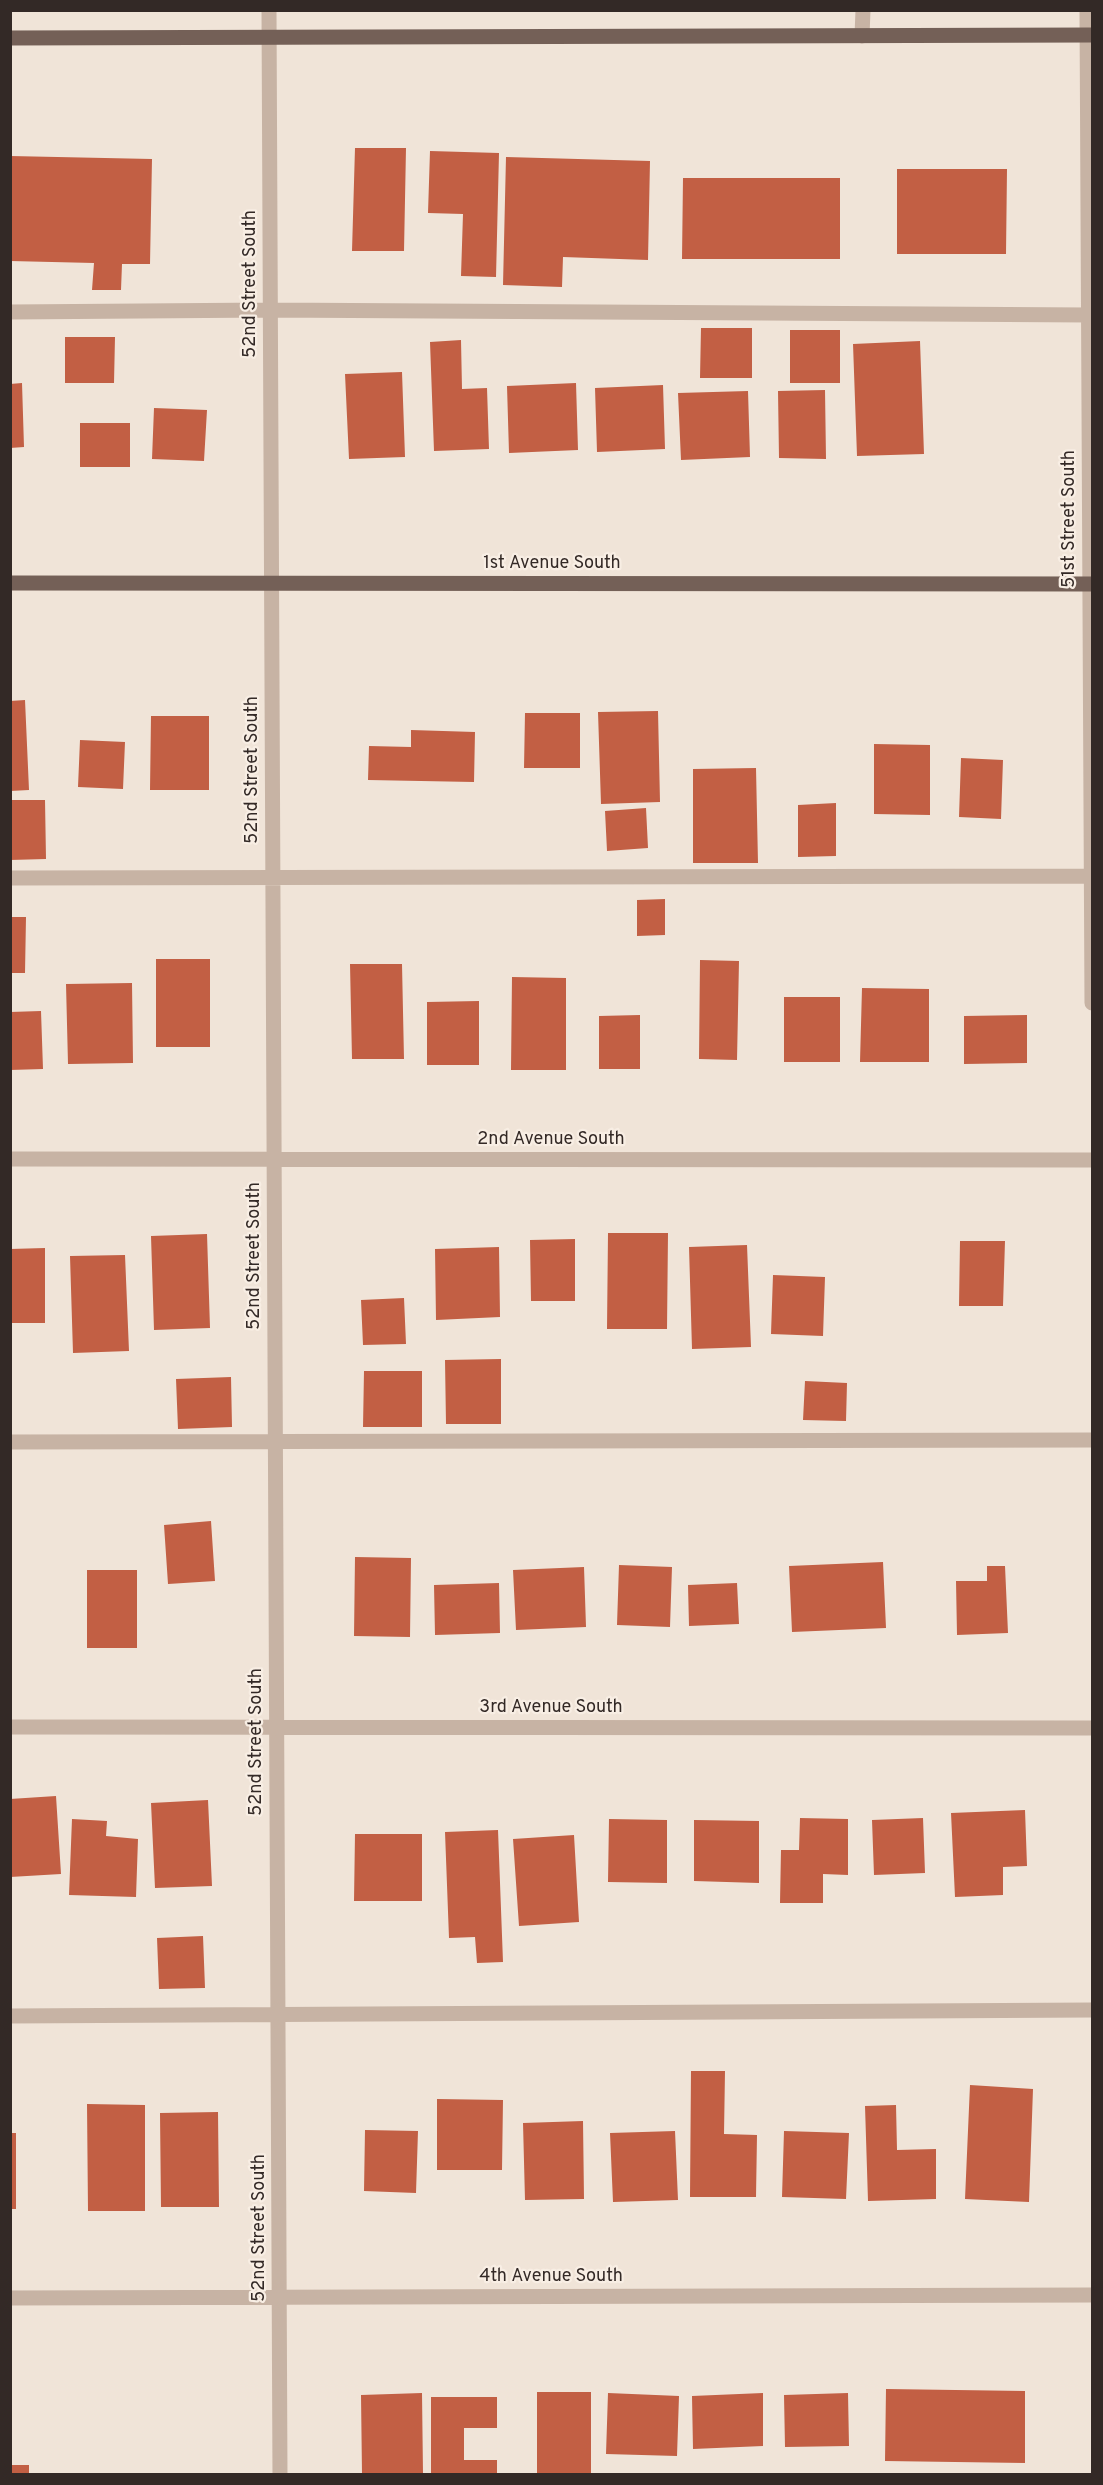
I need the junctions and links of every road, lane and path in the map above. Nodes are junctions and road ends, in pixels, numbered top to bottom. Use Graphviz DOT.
graph roads {
  1 [pos="269,10"];
  2 [pos="863,10"];
  3 [pos="1087,10"];
  4 [pos="1090,35"];
  5 [pos="862,36"];
  6 [pos="10,38"];
  7 [pos="269,38"];
  8 [pos="270,310"];
  9 [pos="10,312"];
  10 [pos="1089,315"];
  11 [pos="10,583"];
  12 [pos="272,583"];
  13 [pos="1091,584"];
  14 [pos="1092,876"];
  15 [pos="10,878"];
  16 [pos="273,878"];
  17 [pos="1092,1003"];
  18 [pos="10,1159"];
  19 [pos="274,1160"];
  20 [pos="1092,1160"];
  21 [pos="1092,1440"];
  22 [pos="275,1441"];
  23 [pos="10,1442"];
  24 [pos="10,1727"];
  25 [pos="276,1728"];
  26 [pos="1092,1728"];
  27 [pos="1092,2010"];
  28 [pos="10,2016"];
  29 [pos="278,2016"];
  30 [pos="1092,2295"];
  31 [pos="279,2297"];
  32 [pos="10,2298"];
  33 [pos="280,2475"];
  1 -- 7 [label="street, 52nd Street South"];
  2 -- 5 [label="street"];
  3 -- 4 [label="street, 51st Street South"];
  4 -- 5 [label="main road"];
  4 -- 10 [label="street, 51st Street South"];
  5 -- 7 [label="main road"];
  6 -- 7 [label="main road"];
  7 -- 8 [label="street, 52nd Street South"];
  8 -- 9 [label="street"];
  8 -- 10 [label="street"];
  8 -- 12 [label="street, 52nd Street South"];
  10 -- 13 [label="street, 51st Street South"];
  11 -- 12 [label="main road, 1st Avenue South"];
  12 -- 13 [label="main road, 1st Avenue South"];
  12 -- 16 [label="street, 52nd Street South"];
  13 -- 14 [label="street, 51st Street South"];
  14 -- 16 [label="street"];
  14 -- 17 [label="street, 51st Street South"];
  15 -- 16 [label="street"];
  16 -- 19 [label="street, 52nd Street South"];
  18 -- 19 [label="street, 2nd Avenue South"];
  19 -- 20 [label="street, 2nd Avenue South"];
  19 -- 22 [label="street, 52nd Street South"];
  21 -- 22 [label="street"];
  22 -- 23 [label="street"];
  22 -- 25 [label="street, 52nd Street South"];
  24 -- 25 [label="street, 3rd Avenue South"];
  25 -- 26 [label="street, 3rd Avenue South"];
  25 -- 29 [label="street, 52nd Street South"];
  27 -- 29 [label="street"];
  28 -- 29 [label="street"];
  29 -- 31 [label="street, 52nd Street South"];
  30 -- 31 [label="street, 4th Avenue South"];
  31 -- 32 [label="street, 4th Avenue South"];
  31 -- 33 [label="street, 52nd Street South"];
}
